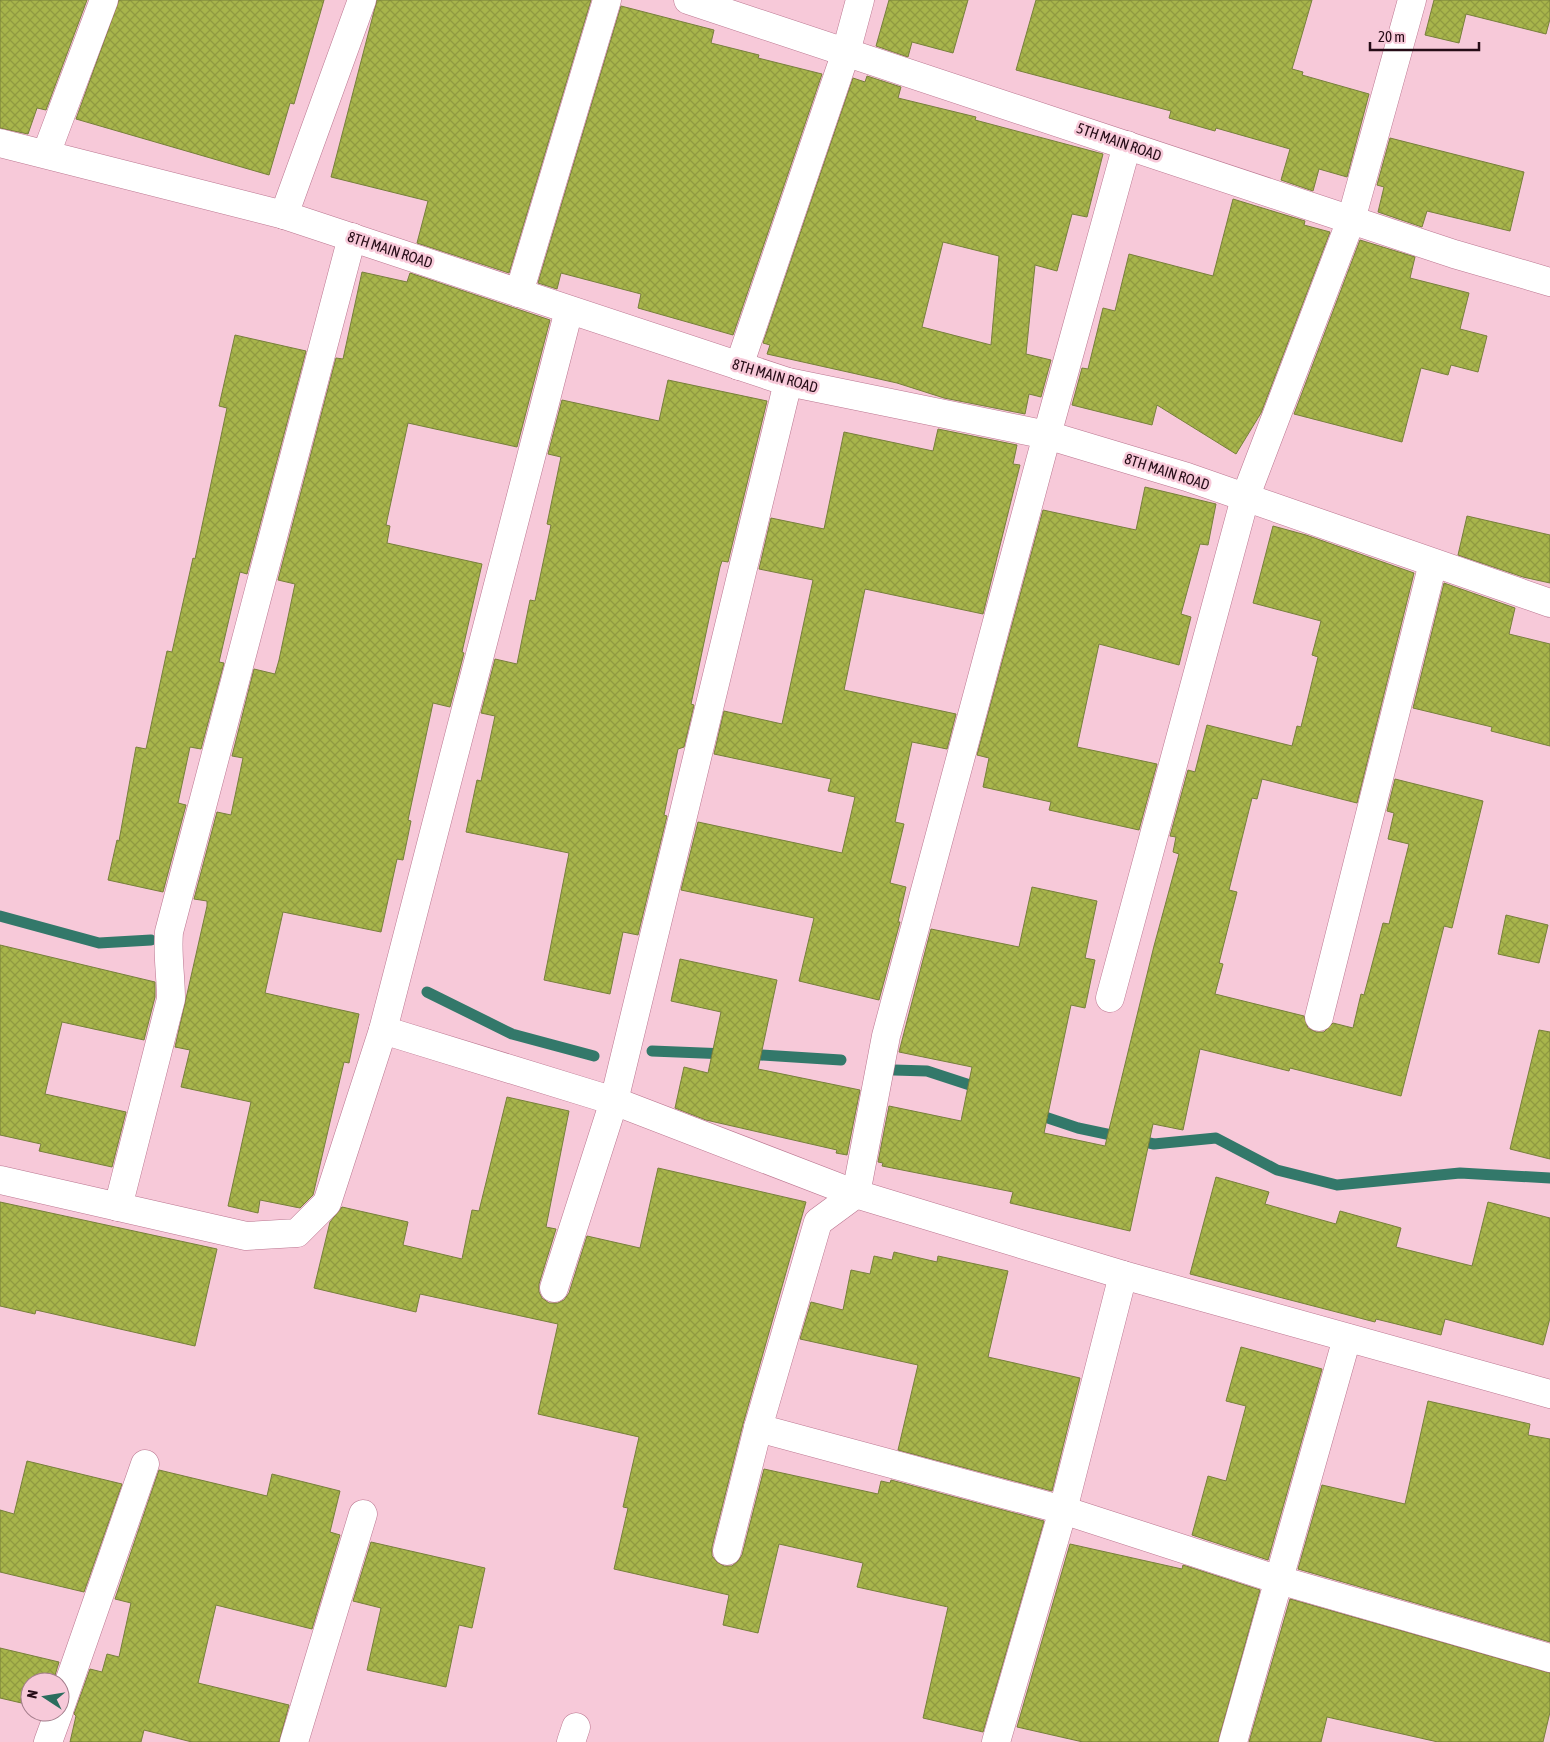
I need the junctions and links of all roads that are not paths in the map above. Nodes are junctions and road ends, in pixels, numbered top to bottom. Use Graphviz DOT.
graph roads {
  1 [pos="104,0"];
  2 [pos="362,0"];
  3 [pos="607,0"];
  4 [pos="688,0"];
  5 [pos="860,0"];
  6 [pos="1412,0"];
  7 [pos="846,52"];
  8 [pos="0,143"];
  9 [pos="1127,145"];
  10 [pos="46,154"];
  11 [pos="284,215"];
  12 [pos="1351,220"];
  13 [pos="352,237"];
  14 [pos="1550,282"];
  15 [pos="519,293"];
  16 [pos="569,310"];
  17 [pos="739,366"];
  18 [pos="788,382"];
  19 [pos="1047,435"];
  20 [pos="1245,498"];
  21 [pos="1433,563"];
  22 [pos="1550,603"];
  23 [pos="1110,998"];
  24 [pos="1319,1017"];
  25 [pos="383,1030"];
  26 [pos="614,1102"];
  27 [pos="0,1180"];
  28 [pos="856,1194"];
  29 [pos="118,1207"];
  30 [pos="1123,1275"];
  31 [pos="554,1288"];
  32 [pos="1347,1338"];
  33 [pos="1550,1394"];
  34 [pos="758,1428"];
  35 [pos="145,1464"];
  36 [pos="1063,1510"];
  37 [pos="363,1514"];
  38 [pos="727,1551"];
  39 [pos="1279,1580"];
  40 [pos="1550,1658"];
  41 [pos="70,1679"];
  42 [pos="55,1722"];
  43 [pos="48,1742"];
  44 [pos="294,1742"];
  45 [pos="996,1742"];
  46 [pos="1233,1742"];
  1 -- 10 [label="street"];
  2 -- 11 [label="street"];
  3 -- 15 [label="street"];
  4 -- 7 [label="street, 5TH MAIN ROAD"];
  5 -- 7 [label="street"];
  6 -- 12 [label="street"];
  7 -- 9 [label="street, 5TH MAIN ROAD"];
  7 -- 17 [label="street"];
  8 -- 10 [label="street, 8TH MAIN ROAD"];
  9 -- 12 [label="street, 5TH MAIN ROAD"];
  9 -- 19 [label="street"];
  10 -- 11 [label="street, 8TH MAIN ROAD"];
  11 -- 13 [label="street, 8TH MAIN ROAD"];
  12 -- 14 [label="street, 5TH MAIN ROAD"];
  12 -- 20 [label="street"];
  13 -- 15 [label="street, 8TH MAIN ROAD"];
  13 -- 29 [label="street"];
  15 -- 16 [label="street, 8TH MAIN ROAD"];
  16 -- 17 [label="street, 8TH MAIN ROAD"];
  16 -- 25 [label="street"];
  17 -- 18 [label="street, 8TH MAIN ROAD"];
  18 -- 19 [label="street, 8TH MAIN ROAD"];
  18 -- 26 [label="street"];
  19 -- 20 [label="street, 8TH MAIN ROAD"];
  19 -- 28 [label="street"];
  20 -- 21 [label="street, 8TH MAIN ROAD"];
  20 -- 23 [label="street"];
  21 -- 22 [label="street, 8TH MAIN ROAD"];
  21 -- 24 [label="street"];
  25 -- 26 [label="street"];
  25 -- 29 [label="street"];
  26 -- 28 [label="street"];
  26 -- 31 [label="street"];
  27 -- 29 [label="street"];
  28 -- 30 [label="street"];
  28 -- 34 [label="street"];
  30 -- 32 [label="street"];
  30 -- 36 [label="street"];
  32 -- 33 [label="street"];
  32 -- 39 [label="street"];
  34 -- 36 [label="street"];
  34 -- 38 [label="street"];
  35 -- 41 [label="street"];
  36 -- 39 [label="street"];
  36 -- 45 [label="street"];
  37 -- 44 [label="street"];
  39 -- 40 [label="street"];
  39 -- 46 [label="street"];
  42 -- 43 [label="street"];
}
